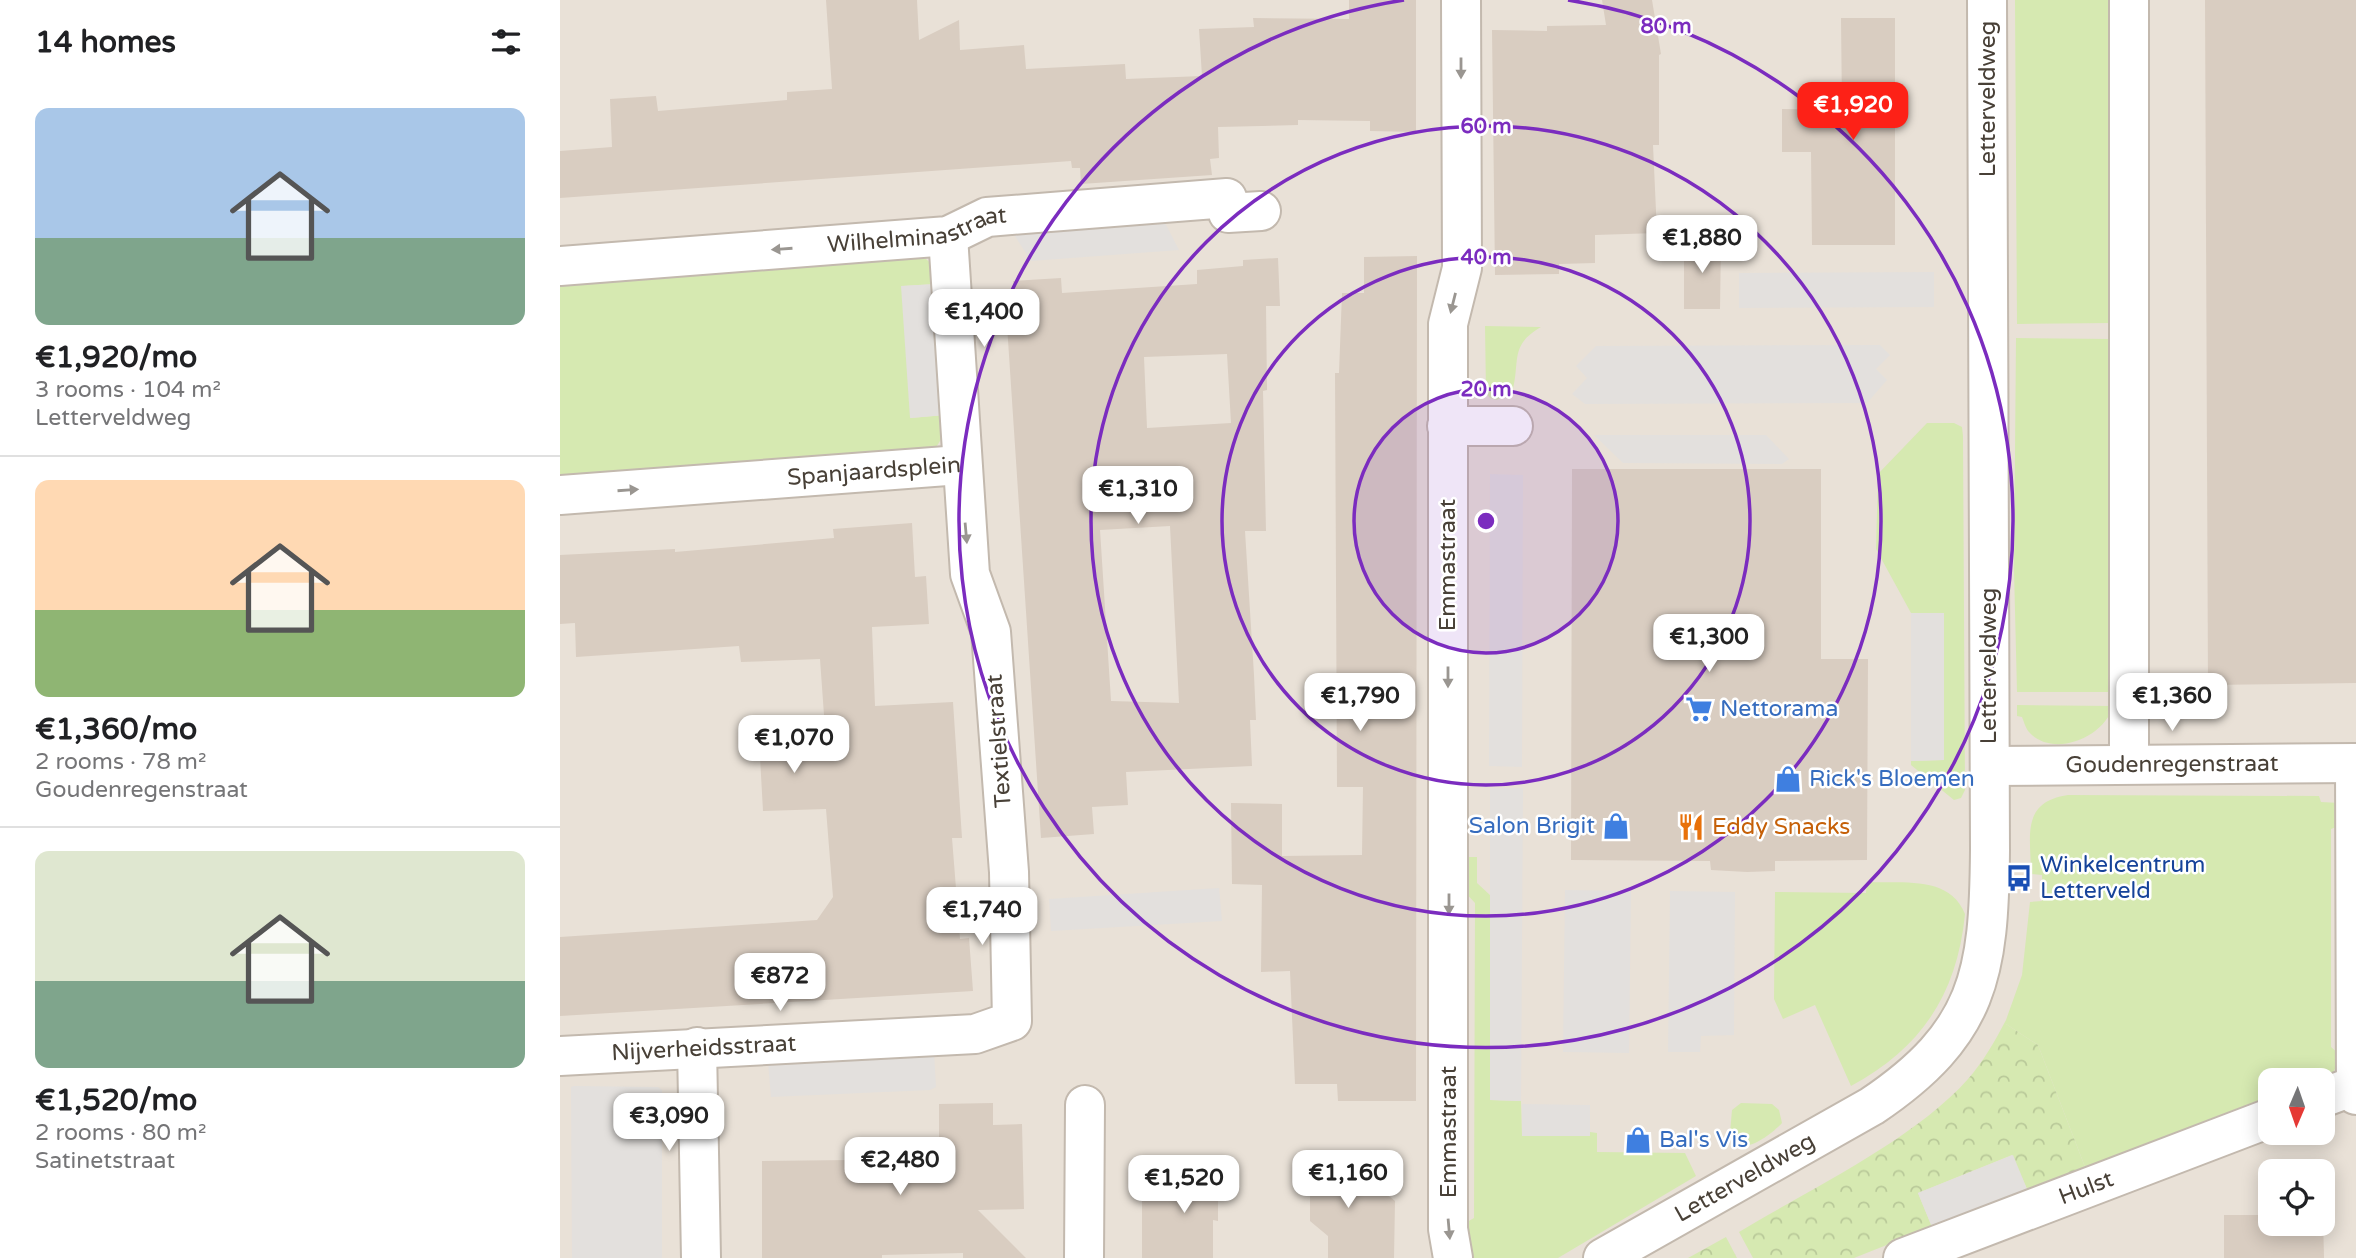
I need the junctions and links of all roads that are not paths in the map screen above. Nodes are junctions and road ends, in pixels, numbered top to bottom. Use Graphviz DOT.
graph roads {
  1 [pos="1461,0"];
  2 [pos="1987,0"];
  3 [pos="2129,0"];
  4 [pos="1261,211"];
  5 [pos="948,236"];
  6 [pos="560,266"];
  7 [pos="1447,426"];
  8 [pos="1513,426"];
  9 [pos="960,465"];
  10 [pos="560,495"];
  11 [pos="2129,763"];
  12 [pos="2356,763"];
  13 [pos="1990,766"];
  14 [pos="1012,1021"];
  15 [pos="697,1047"];
  16 [pos="560,1056"];
  17 [pos="2344,1093"];
  18 [pos="1085,1105"];
  19 [pos="2258,1123"];
  20 [pos="701,1258"];
  21 [pos="1084,1258"];
  22 [pos="1453,1258"];
  23 [pos="1603,1258"];
  24 [pos="1903,1258"];
  1 -- 7 [label="street, Emmastraat, one-way"];
  2 -- 13 [label="street, Letterveldweg"];
  3 -- 11 [label="street"];
  4 -- 5 [label="street, Wilhelminastraat"];
  5 -- 6 [label="street, Wilhelminastraat, one-way"];
  5 -- 9 [label="street, Spanjaardsplein"];
  7 -- 8 [label="street"];
  7 -- 22 [label="street, Emmastraat, one-way"];
  10 -- 9 [label="street, Spanjaardsplein, one-way"];
  9 -- 14 [label="street, Textielstraat, one-way"];
  11 -- 12 [label="street, Goudenregenstraat"];
  11 -- 13 [label="street, Goudenregenstraat"];
  12 -- 17 [label="street"];
  13 -- 23 [label="street, Letterveldweg"];
  14 -- 15 [label="street, Nijverheidsstraat"];
  15 -- 16 [label="street, Nijverheidsstraat"];
  15 -- 20 [label="street"];
  18 -- 21 [label="street"];
  19 -- 24 [label="street, Hulst"];
}
